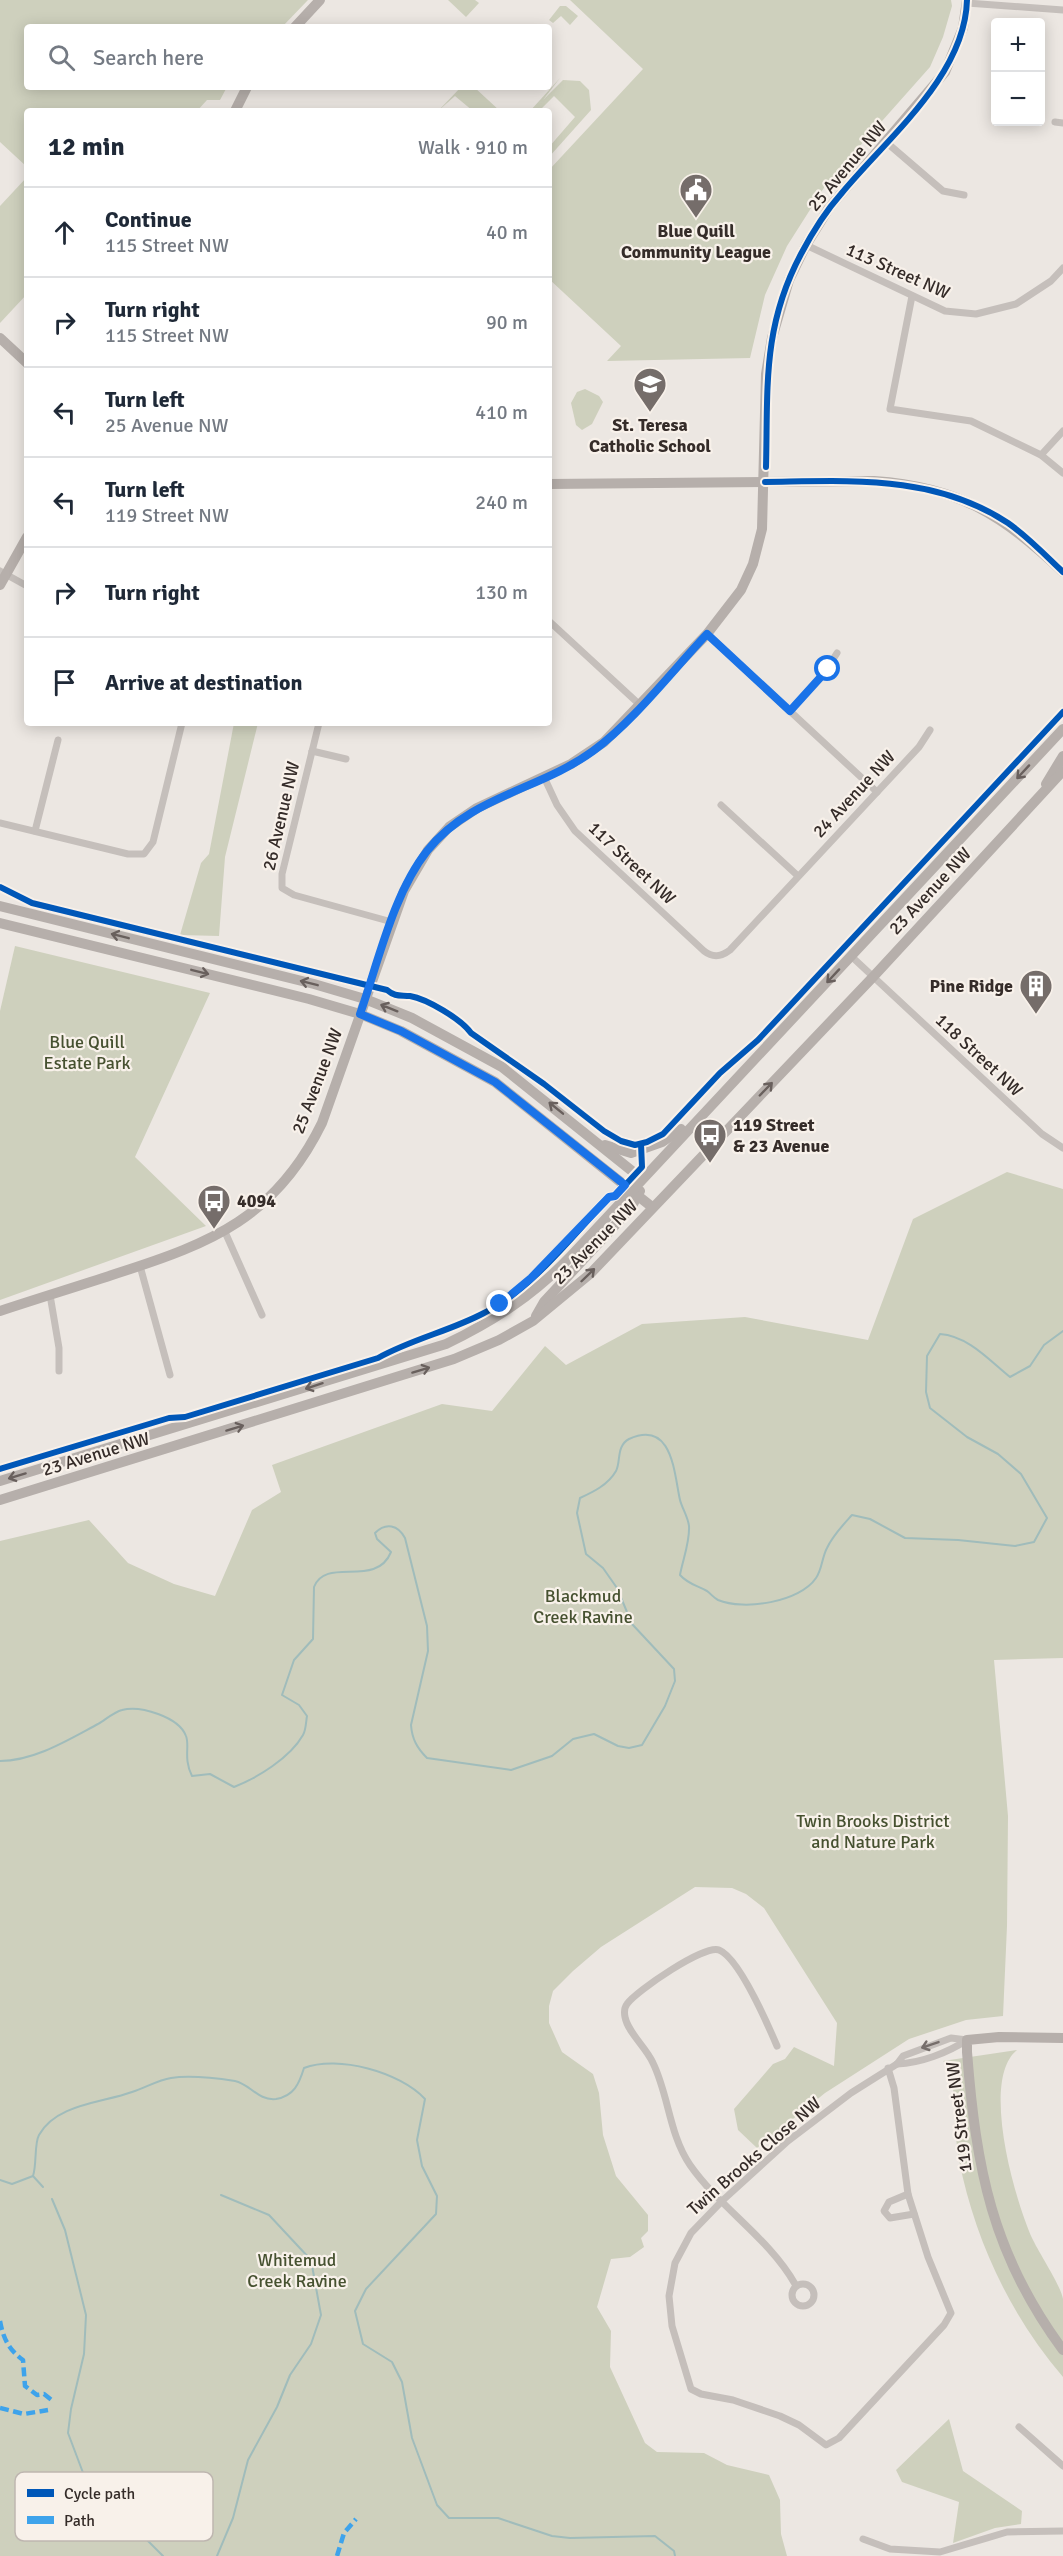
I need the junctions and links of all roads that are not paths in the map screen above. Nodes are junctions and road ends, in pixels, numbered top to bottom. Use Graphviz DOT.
graph roads {
  1 [pos="320,0"];
  2 [pos="967,2"];
  3 [pos="1063,10"];
  4 [pos="298,24"];
  5 [pos="246,90"];
  6 [pos="236,108"];
  7 [pos="1055,122"];
  8 [pos="1063,123"];
  9 [pos="886,142"];
  10 [pos="964,195"];
  11 [pos="806,244"];
  12 [pos="1063,268"];
  13 [pos="912,296"];
  14 [pos="0,338"];
  15 [pos="24,360"];
  16 [pos="1063,431"];
  17 [pos="1041,454"];
  18 [pos="1063,473"];
  19 [pos="765,482"];
  20 [pos="552,484"];
  21 [pos="24,542"];
  22 [pos="1063,572"];
  23 [pos="3,573"];
  24 [pos="24,584"];
  25 [pos="0,585"];
  26 [pos="552,624"];
  27 [pos="707,634"];
  28 [pos="837,653"];
  29 [pos="640,705"];
  30 [pos="790,711"];
  31 [pos="181,726"];
  32 [pos="318,726"];
  33 [pos="1063,729"];
  34 [pos="930,730"];
  35 [pos="58,740"];
  36 [pos="312,751"];
  37 [pos="1063,756"];
  38 [pos="346,759"];
  39 [pos="1063,771"];
  40 [pos="544,777"];
  41 [pos="877,792"];
  42 [pos="1039,798"];
  43 [pos="721,805"];
  44 [pos="0,823"];
  45 [pos="35,831"];
  46 [pos="798,876"];
  47 [pos="0,906"];
  48 [pos="392,922"];
  49 [pos="0,923"];
  50 [pos="716,956"];
  51 [pos="851,956"];
  52 [pos="873,977"];
  53 [pos="365,999"];
  54 [pos="360,1014"];
  55 [pos="736,1079"];
  56 [pos="601,1144"];
  57 [pos="1063,1148"];
  58 [pos="642,1179"];
  59 [pos="635,1193"];
  60 [pos="652,1207"];
  61 [pos="225,1232"];
  62 [pos="140,1266"];
  63 [pos="50,1295"];
  64 [pos="0,1311"];
  65 [pos="262,1315"];
  66 [pos="533,1321"];
  67 [pos="59,1371"];
  68 [pos="170,1375"];
  69 [pos="0,1481"];
  70 [pos="0,1500"];
  71 [pos="1063,2038"];
  72 [pos="968,2040"];
  73 [pos="777,2046"];
  74 [pos="897,2064"];
  75 [pos="888,2068"];
  76 [pos="908,2194"];
  77 [pos="722,2201"];
  78 [pos="914,2214"];
  79 [pos="795,2284"];
  80 [pos="1063,2350"];
  81 [pos="1019,2427"];
  82 [pos="1063,2466"];
  83 [pos="1063,2531"];
  84 [pos="863,2539"];
  1 -- 4 [label="main road"];
  2 -- 3 [label="street"];
  2 -- 9 [label="main road, 25 Avenue NW"];
  5 -- 6 [label="main road"];
  7 -- 8 [label="street"];
  9 -- 10 [label="street, 25 Avenue NW"];
  9 -- 11 [label="main road, 25 Avenue NW"];
  11 -- 13 [label="street, 113 Street NW"];
  11 -- 19 [label="main road, 25 Avenue NW"];
  12 -- 13 [label="street, 113 Street NW"];
  13 -- 17 [label="street"];
  14 -- 15 [label="main road"];
  16 -- 17 [label="street"];
  17 -- 18 [label="street"];
  19 -- 20 [label="main road"];
  19 -- 22 [label="main road"];
  19 -- 27 [label="main road, 25 Avenue NW"];
  21 -- 23 [label="main road"];
  23 -- 24 [label="street"];
  23 -- 25 [label="main road"];
  26 -- 29 [label="street"];
  27 -- 29 [label="main road, 25 Avenue NW"];
  27 -- 30 [label="street"];
  28 -- 30 [label="street"];
  29 -- 40 [label="main road, 25 Avenue NW"];
  30 -- 41 [label="street"];
  31 -- 45 [label="street"];
  32 -- 36 [label="street, 26 Avenue NW"];
  33 -- 51 [label="main road, 23 Avenue NW, one-way"];
  34 -- 41 [label="street, 24 Avenue NW"];
  35 -- 45 [label="street"];
  36 -- 38 [label="street, 26 Avenue NW"];
  36 -- 48 [label="street, 26 Avenue NW"];
  37 -- 42 [label="main road"];
  39 -- 42 [label="main road, 23 Avenue NW"];
  40 -- 48 [label="main road, 25 Avenue NW"];
  40 -- 50 [label="street, 117 Street NW"];
  41 -- 46 [label="street, 24 Avenue NW"];
  42 -- 52 [label="main road, 23 Avenue NW"];
  43 -- 46 [label="street"];
  44 -- 45 [label="street"];
  46 -- 50 [label="street, 24 Avenue NW"];
  53 -- 47 [label="main road, one-way"];
  48 -- 53 [label="main road, 25 Avenue NW"];
  49 -- 54 [label="main road, one-way"];
  51 -- 52 [label="street, 118 Street NW"];
  51 -- 55 [label="main road, 23 Avenue NW, one-way"];
  52 -- 57 [label="street, 118 Street NW"];
  60 -- 52 [label="main road, 23 Avenue NW, one-way"];
  53 -- 54 [label="main road, 25 Avenue NW"];
  56 -- 53 [label="main road, one-way"];
  54 -- 59 [label="main road"];
  54 -- 61 [label="main road, 25 Avenue NW"];
  55 -- 56 [label="main road"];
  55 -- 58 [label="main road, 23 Avenue NW"];
  56 -- 58 [label="main road"];
  58 -- 59 [label="main road"];
  59 -- 60 [label="main road"];
  59 -- 66 [label="main road"];
  59 -- 69 [label="main road, 23 Avenue NW, one-way"];
  66 -- 60 [label="main road, 23 Avenue NW, one-way"];
  61 -- 62 [label="main road, 25 Avenue NW"];
  61 -- 65 [label="street"];
  62 -- 63 [label="main road, 25 Avenue NW"];
  62 -- 68 [label="street"];
  63 -- 64 [label="main road, 25 Avenue NW"];
  63 -- 67 [label="street"];
  70 -- 66 [label="main road, 23 Avenue NW, one-way"];
  71 -- 72 [label="main road"];
  72 -- 74 [label="street, Twin Brooks Close NW"];
  72 -- 74 [label="street, Twin Brooks Close NW, one-way"];
  72 -- 80 [label="main road, 119 Street NW"];
  73 -- 77 [label="street"];
  74 -- 75 [label="street, Twin Brooks Close NW"];
  75 -- 76 [label="street, Twin Brooks Close NW"];
  75 -- 77 [label="street, Twin Brooks Close NW"];
  76 -- 78 [label="street, Twin Brooks Close NW"];
  76 -- 78 [label="street"];
  77 -- 78 [label="street, Twin Brooks Close NW"];
  77 -- 79 [label="street"];
  81 -- 82 [label="street"];
  83 -- 84 [label="street"];
}
